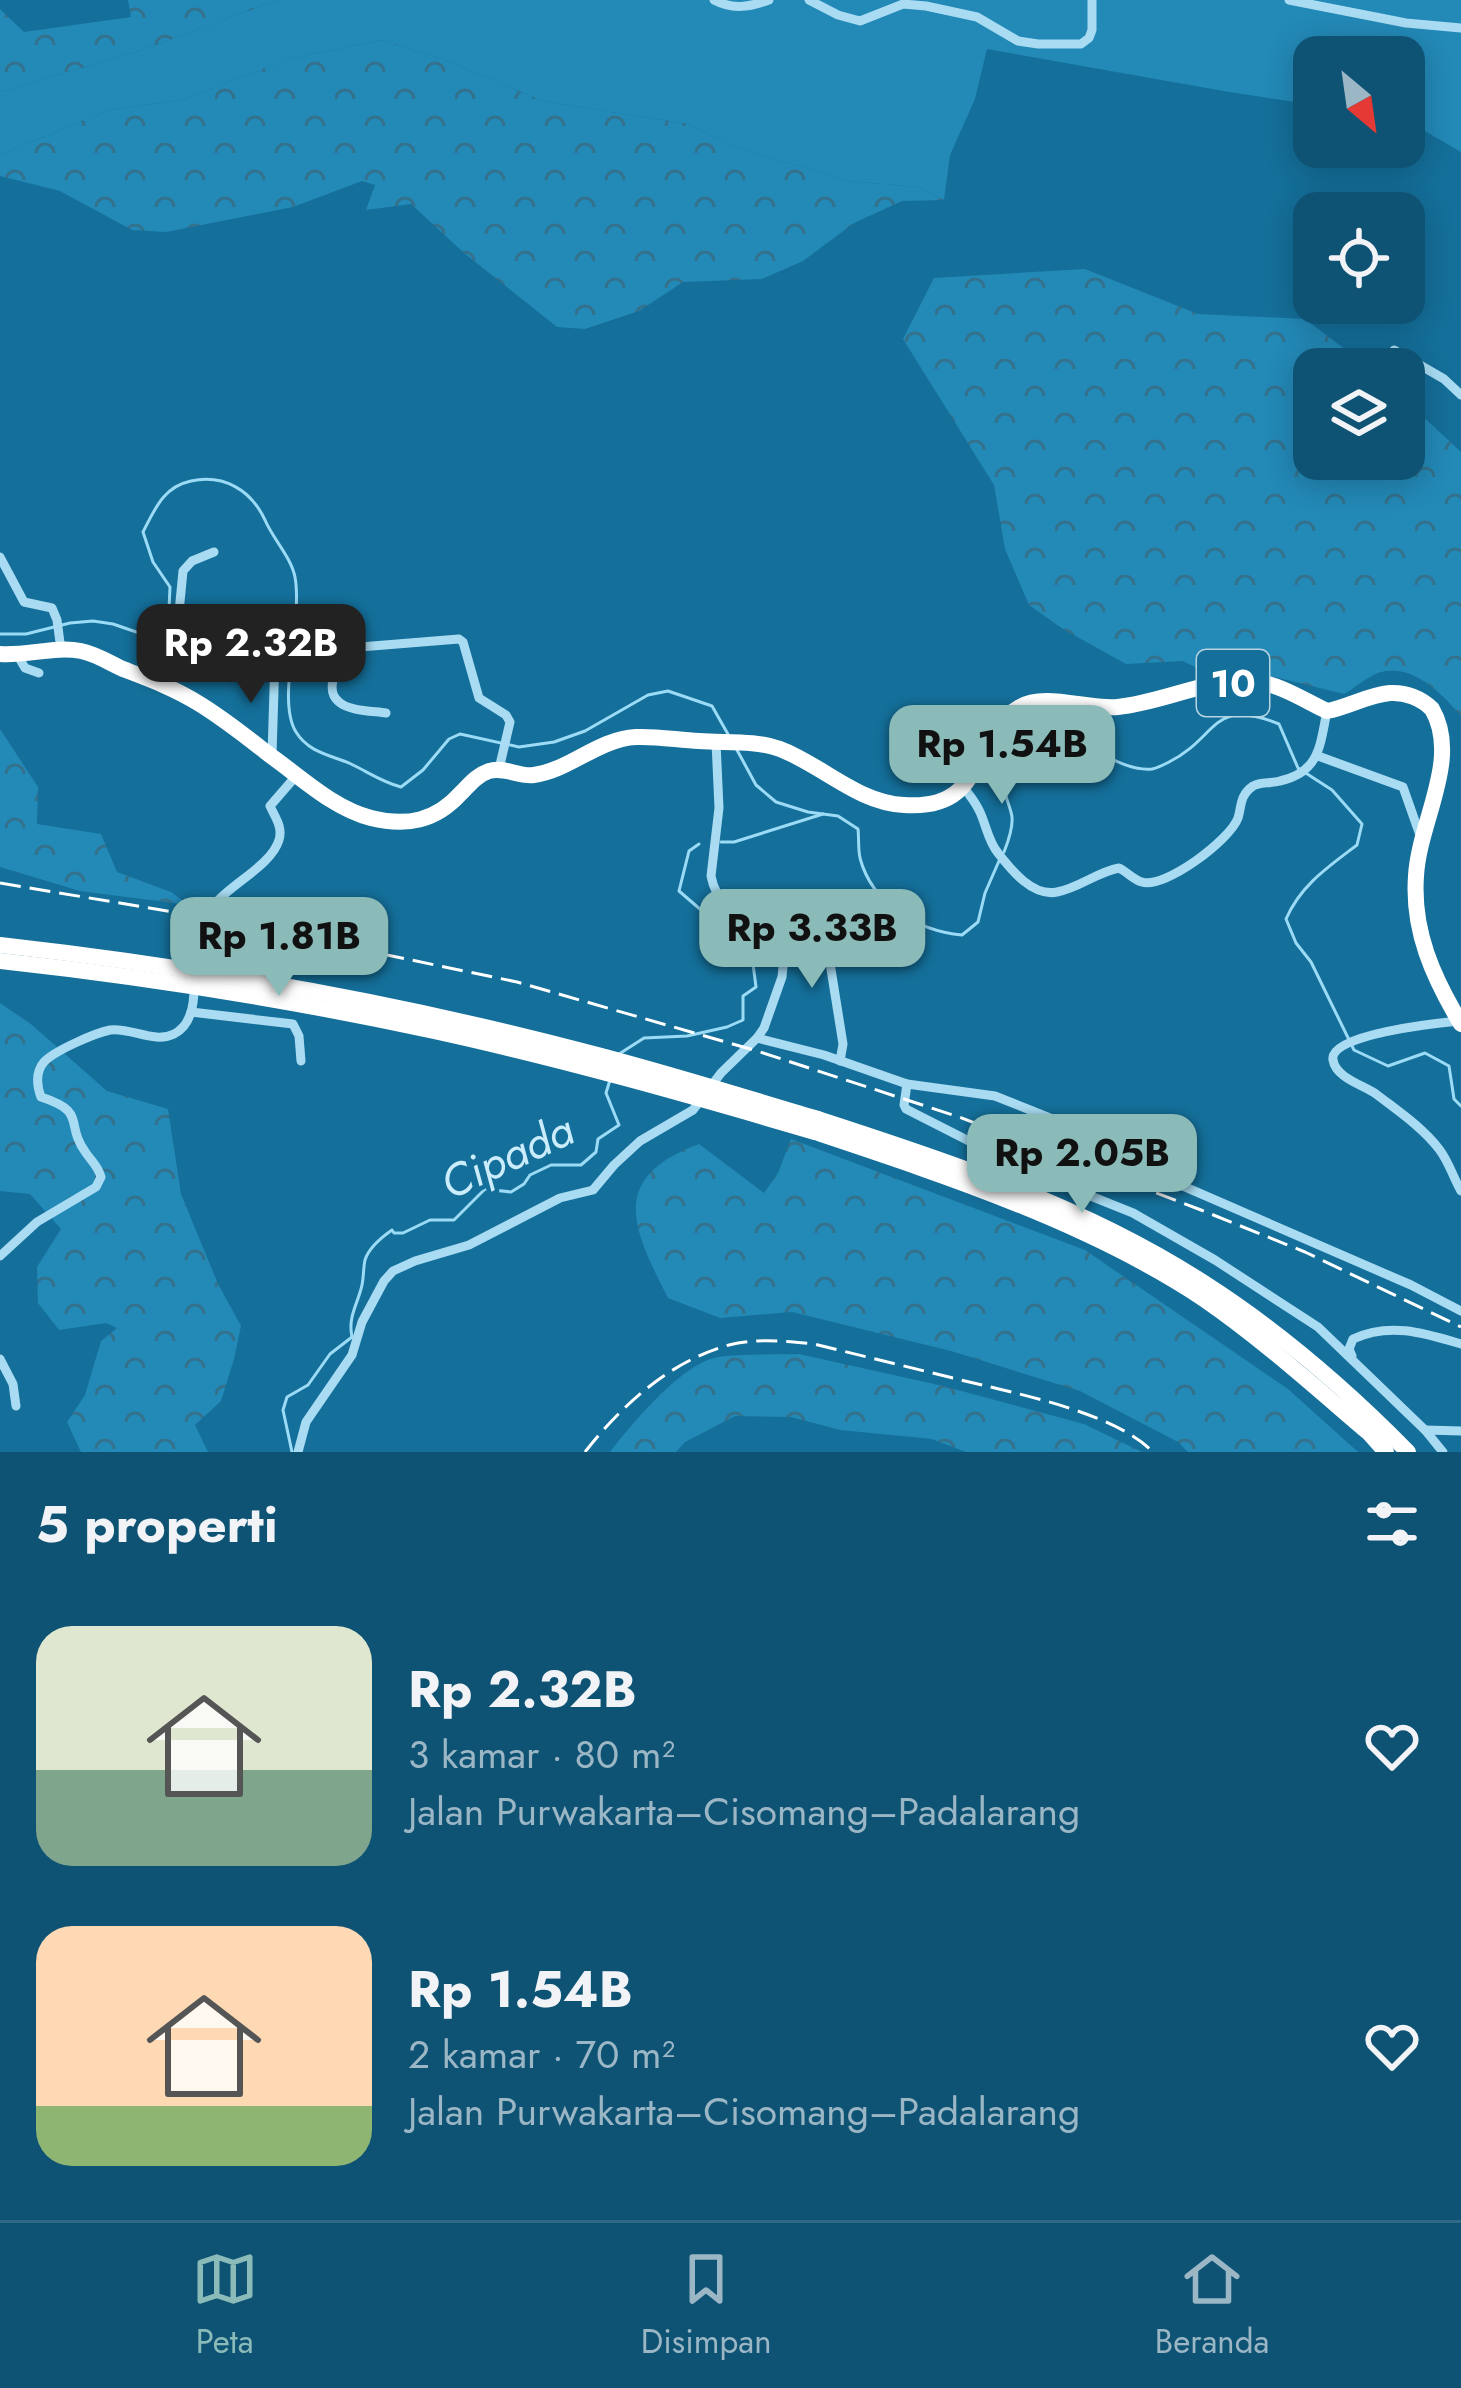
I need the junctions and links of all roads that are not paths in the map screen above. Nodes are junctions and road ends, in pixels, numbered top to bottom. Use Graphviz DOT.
graph roads {
  1 [pos="714,0"];
  2 [pos="769,0"];
  3 [pos="809,0"];
  4 [pos="1092,0"];
  5 [pos="1289,0"];
  6 [pos="1461,28"];
  7 [pos="1425,369"];
  8 [pos="1461,395"];
  9 [pos="214,552"];
  10 [pos="0,557"];
  11 [pos="59,634"];
  12 [pos="9,655"];
  13 [pos="275,658"];
  14 [pos="38,673"];
  15 [pos="164,685"];
  16 [pos="1328,711"];
  17 [pos="386,713"];
  18 [pos="721,742"];
  19 [pos="272,756"];
  20 [pos="1318,756"];
  21 [pos="501,763"];
  22 [pos="296,776"];
  23 [pos="963,787"];
  24 [pos="1422,843"];
  25 [pos="779,933"];
  26 [pos="0,945"];
  27 [pos="0,961"];
  28 [pos="191,1012"];
  29 [pos="1460,1022"];
  30 [pos="757,1038"];
  31 [pos="301,1060"];
  32 [pos="840,1061"];
  33 [pos="907,1084"];
  34 [pos="816,1125"];
  35 [pos="1461,1191"];
  36 [pos="0,1256"];
  37 [pos="1461,1311"];
  38 [pos="1461,1343"];
  39 [pos="0,1359"];
  40 [pos="1354,1361"];
  41 [pos="16,1406"];
  42 [pos="1425,1430"];
  43 [pos="1461,1431"];
  44 [pos="298,1452"];
  45 [pos="1386,1452"];
  46 [pos="1408,1452"];
  47 [pos="1443,1452"];
  1 -- 2 [label="street"];
  3 -- 4 [label="street"];
  5 -- 6 [label="street"];
  7 -- 8 [label="street"];
  9 -- 15 [label="street"];
  10 -- 11 [label="street"];
  11 -- 12 [label="highway"];
  11 -- 15 [label="highway"];
  12 -- 14 [label="street"];
  13 -- 19 [label="street"];
  15 -- 19 [label="highway"];
  16 -- 20 [label="street"];
  16 -- 23 [label="highway, 10"];
  16 -- 24 [label="highway, 10"];
  17 -- 21 [label="street"];
  18 -- 21 [label="highway"];
  18 -- 23 [label="highway"];
  18 -- 25 [label="street"];
  19 -- 22 [label="highway"];
  20 -- 23 [label="street"];
  20 -- 24 [label="street"];
  21 -- 22 [label="highway"];
  22 -- 28 [label="street"];
  24 -- 29 [label="highway, 10"];
  25 -- 30 [label="street"];
  25 -- 32 [label="street"];
  26 -- 34 [label="highway, bridge"];
  27 -- 34 [label="highway, bridge"];
  28 -- 31 [label="street"];
  28 -- 36 [label="street"];
  29 -- 35 [label="street"];
  30 -- 32 [label="street"];
  30 -- 44 [label="street"];
  32 -- 33 [label="street"];
  33 -- 37 [label="street"];
  33 -- 40 [label="street"];
  34 -- 45 [label="highway"];
  34 -- 46 [label="highway"];
  38 -- 40 [label="street"];
  39 -- 41 [label="street"];
  40 -- 42 [label="street"];
  42 -- 43 [label="street"];
  42 -- 47 [label="street"];
}
